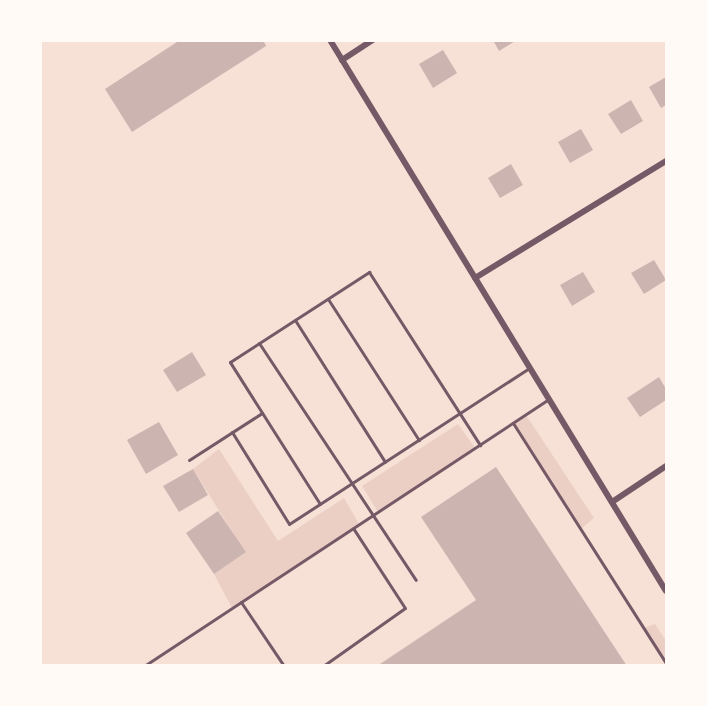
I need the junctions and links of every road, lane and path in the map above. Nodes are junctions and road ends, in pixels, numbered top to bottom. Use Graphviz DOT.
graph roads {
  1 [pos="330,40"];
  2 [pos="373,40"];
  3 [pos="342,60"];
  4 [pos="666,161"];
  5 [pos="475,278"];
  6 [pos="328,299"];
  7 [pos="295,320"];
  8 [pos="259,343"];
  9 [pos="529,368"];
  10 [pos="548,400"];
  11 [pos="262,413"];
  12 [pos="460,413"];
  13 [pos="513,423"];
  14 [pos="232,432"];
  15 [pos="419,440"];
  16 [pos="480,445"];
  17 [pos="189,460"];
  18 [pos="386,462"];
  19 [pos="666,466"];
  20 [pos="350,484"];
  21 [pos="612,502"];
  22 [pos="320,504"];
  23 [pos="371,517"];
  24 [pos="353,528"];
  25 [pos="416,580"];
  26 [pos="666,591"];
  27 [pos="241,602"];
  28 [pos="666,663"];
  29 [pos="144,666"];
  30 [pos="284,666"];
  31 [pos="323,666"];
  1 -- 3 [label="street"];
  2 -- 3 [label="street"];
  3 -- 5 [label="street"];
  4 -- 5 [label="street"];
  5 -- 9 [label="street"];
  6 -- 7 [label="lane"];
  6 -- 12 [label="lane"];
  6 -- 15 [label="lane"];
  7 -- 8 [label="lane"];
  7 -- 18 [label="lane"];
  8 -- 11 [label="lane"];
  8 -- 20 [label="lane"];
  9 -- 10 [label="street"];
  9 -- 12 [label="lane"];
  10 -- 13 [label="lane"];
  10 -- 21 [label="street"];
  11 -- 14 [label="lane"];
  11 -- 22 [label="lane"];
  12 -- 15 [label="lane"];
  12 -- 16 [label="lane"];
  13 -- 16 [label="lane"];
  13 -- 28 [label="lane"];
  14 -- 17 [label="lane"];
  14 -- 22 [label="lane"];
  15 -- 18 [label="lane"];
  16 -- 23 [label="lane"];
  18 -- 20 [label="lane"];
  19 -- 21 [label="street"];
  20 -- 22 [label="lane"];
  20 -- 23 [label="lane"];
  21 -- 26 [label="street"];
  23 -- 24 [label="lane"];
  23 -- 25 [label="lane"];
  24 -- 27 [label="lane"];
  24 -- 31 [label="lane"];
  27 -- 29 [label="lane"];
  27 -- 30 [label="lane"];
}
